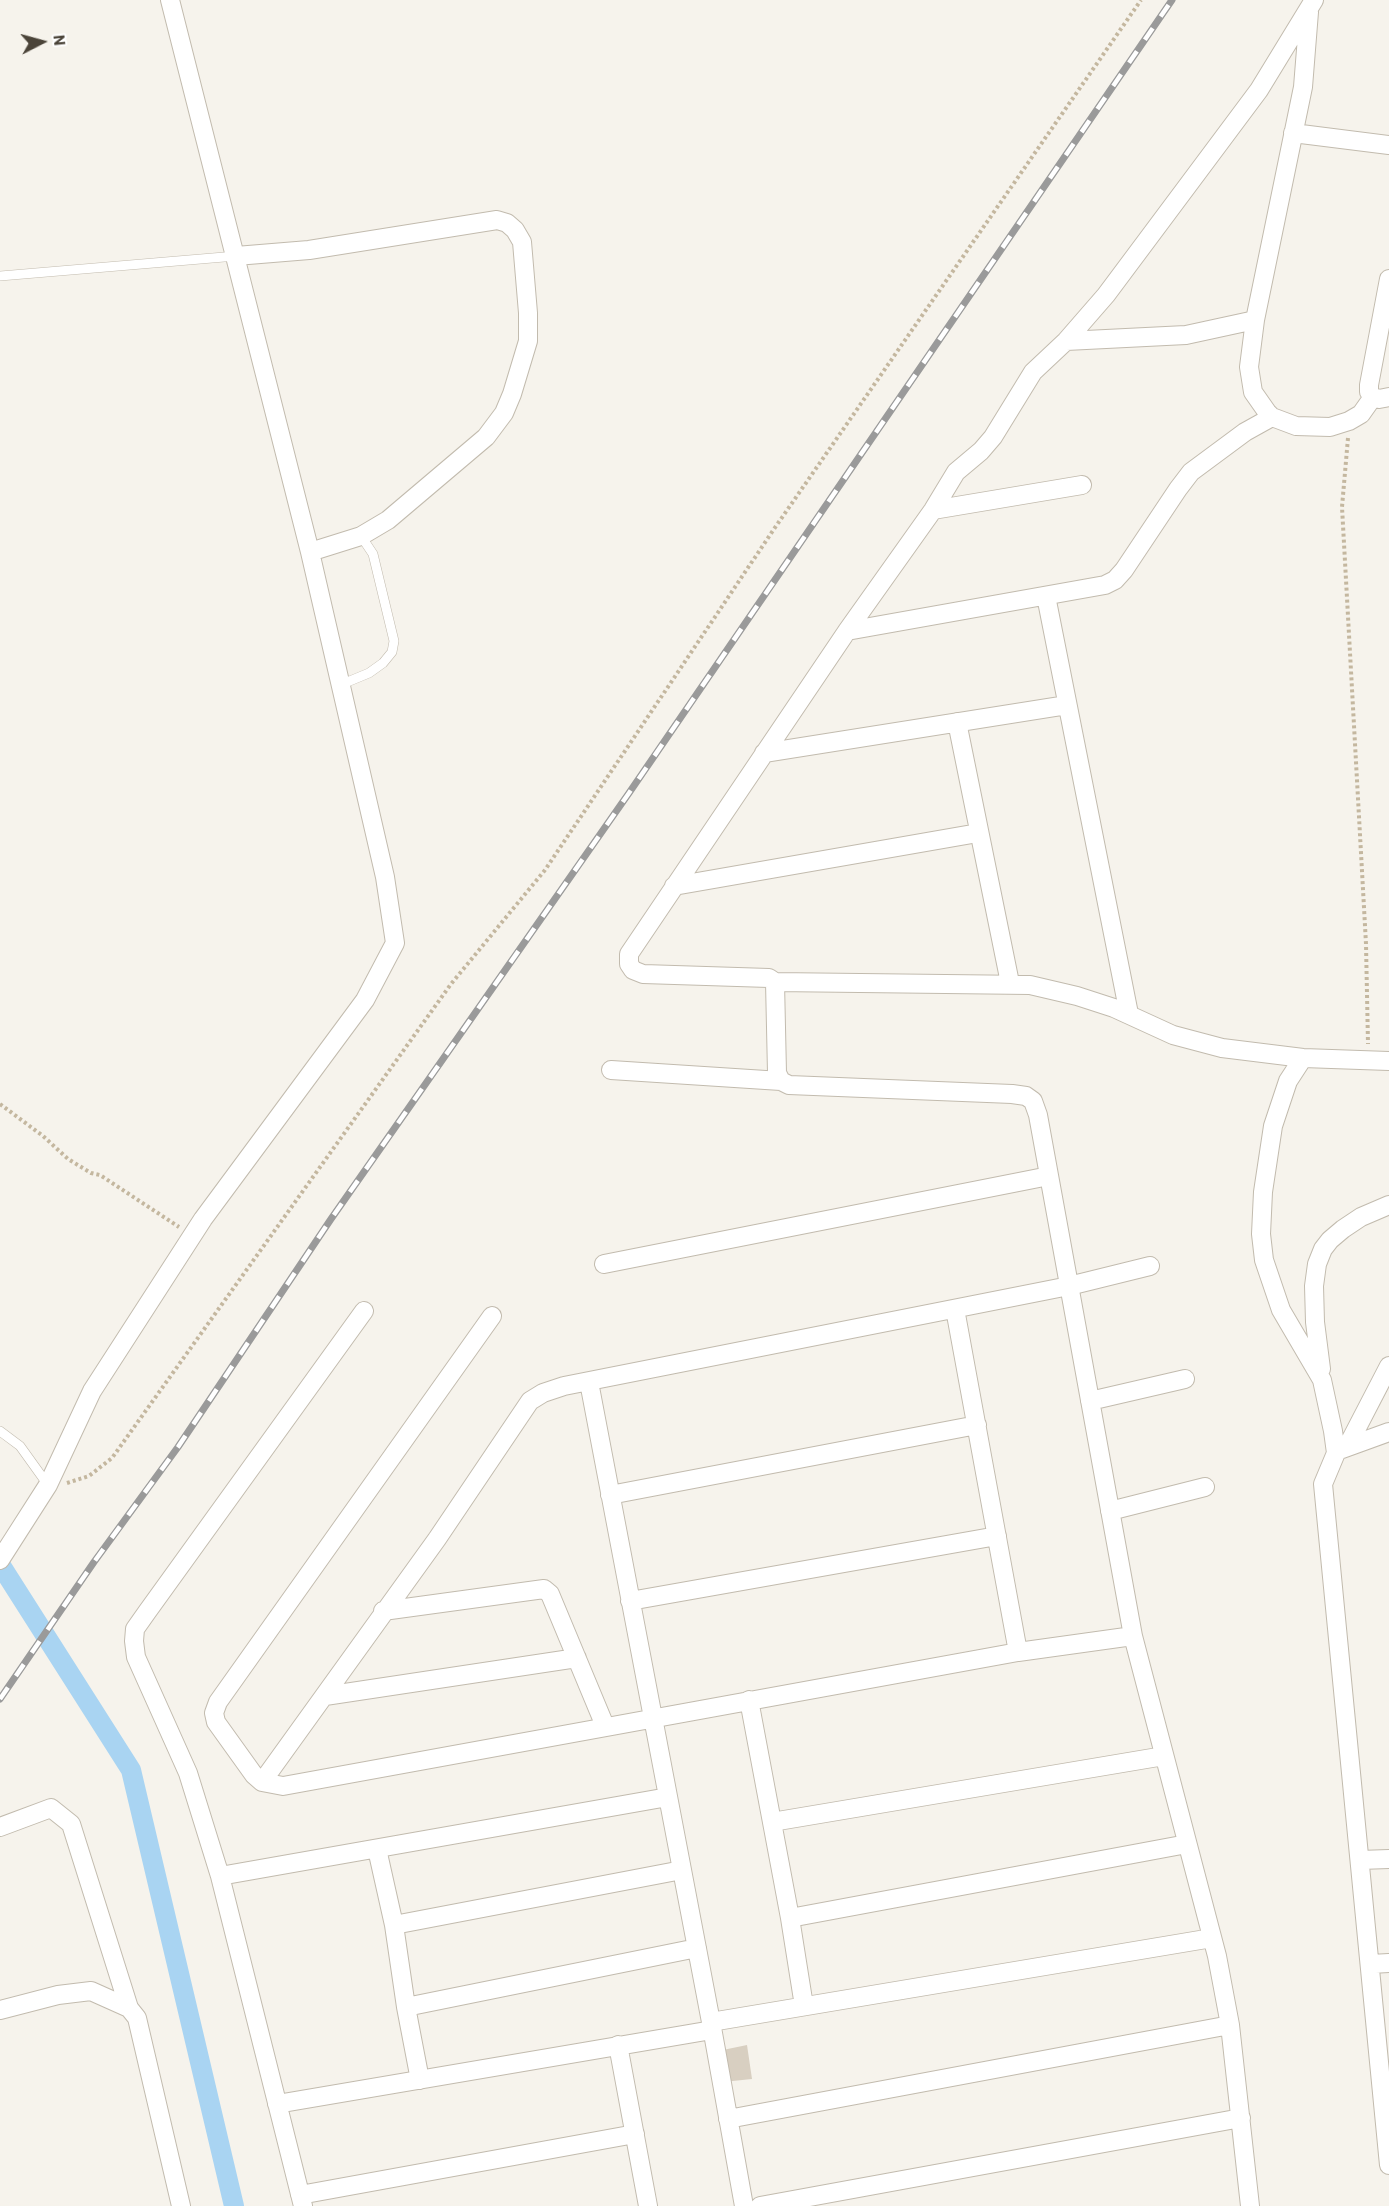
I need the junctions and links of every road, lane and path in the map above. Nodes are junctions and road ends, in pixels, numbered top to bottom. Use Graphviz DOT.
graph roads {
  1 [pos="170,0"];
  2 [pos="1141,0"];
  3 [pos="1312,4"];
  4 [pos="1293,133"];
  5 [pos="1389,145"];
  6 [pos="236,256"];
  7 [pos="0,276"];
  8 [pos="1389,282"];
  9 [pos="1255,320"];
  10 [pos="1066,341"];
  11 [pos="1381,397"];
  12 [pos="1272,417"];
  13 [pos="1349,422"];
  14 [pos="1082,485"];
  15 [pos="933,510"];
  16 [pos="361,536"];
  17 [pos="309,552"];
  18 [pos="1046,596"];
  19 [pos="847,631"];
  20 [pos="340,684"];
  21 [pos="1067,705"];
  22 [pos="957,722"];
  23 [pos="764,753"];
  24 [pos="978,832"];
  25 [pos="674,886"];
  26 [pos="775,982"];
  27 [pos="1010,984"];
  28 [pos="1129,1014"];
  29 [pos="1303,1058"];
  30 [pos="1368,1060"];
  31 [pos="1389,1060"];
  32 [pos="611,1070"];
  33 [pos="780,1081"];
  34 [pos="0,1104"];
  35 [pos="1049,1176"];
  36 [pos="1389,1205"];
  37 [pos="192,1236"];
  38 [pos="604,1264"];
  39 [pos="1150,1266"];
  40 [pos="1069,1286"];
  41 [pos="955,1309"];
  42 [pos="364,1311"];
  43 [pos="492,1316"];
  44 [pos="1389,1366"];
  45 [pos="1185,1379"];
  46 [pos="1322,1380"];
  47 [pos="590,1382"];
  48 [pos="1090,1401"];
  49 [pos="977,1425"];
  50 [pos="0,1431"];
  51 [pos="1389,1432"];
  52 [pos="1341,1450"];
  53 [pos="48,1485"];
  54 [pos="1205,1487"];
  55 [pos="609,1495"];
  56 [pos="1110,1511"];
  57 [pos="997,1536"];
  58 [pos="0,1560"];
  59 [pos="630,1601"];
  60 [pos="383,1611"];
  61 [pos="1133,1636"];
  62 [pos="1018,1652"];
  63 [pos="577,1658"];
  64 [pos="325,1696"];
  65 [pos="749,1700"];
  66 [pos="652,1718"];
  67 [pos="605,1726"];
  68 [pos="1164,1756"];
  69 [pos="262,1782"];
  70 [pos="668,1797"];
  71 [pos="772,1821"];
  72 [pos="0,1827"];
  73 [pos="1187,1844"];
  74 [pos="377,1848"];
  75 [pos="1389,1859"];
  76 [pos="1360,1860"];
  77 [pos="682,1870"];
  78 [pos="220,1876"];
  79 [pos="790,1918"];
  80 [pos="394,1925"];
  81 [pos="1212,1938"];
  82 [pos="697,1948"];
  83 [pos="1380,1964"];
  84 [pos="804,2006"];
  85 [pos="406,2007"];
  86 [pos="129,2008"];
  87 [pos="0,2010"];
  88 [pos="1230,2025"];
  89 [pos="711,2026"];
  90 [pos="1384,2044"];
  91 [pos="618,2045"];
  92 [pos="420,2080"];
  93 [pos="277,2104"];
  94 [pos="1241,2118"];
  95 [pos="728,2119"];
  96 [pos="1387,2128"];
  97 [pos="635,2134"];
  98 [pos="1389,2165"];
  99 [pos="301,2201"];
  100 [pos="181,2206"];
  101 [pos="648,2206"];
  102 [pos="744,2206"];
  103 [pos="760,2206"];
  104 [pos="1250,2206"];
  1 -- 6 [label="street"];
  2 -- 53 [label="path"];
  3 -- 4 [label="street"];
  3 -- 10 [label="street"];
  4 -- 5 [label="street"];
  4 -- 9 [label="street"];
  6 -- 7 [label="lane"];
  6 -- 16 [label="street"];
  6 -- 17 [label="street"];
  8 -- 11 [label="street"];
  9 -- 10 [label="street"];
  9 -- 12 [label="street"];
  10 -- 15 [label="street"];
  11 -- 13 [label="street"];
  12 -- 13 [label="street"];
  12 -- 18 [label="street"];
  13 -- 30 [label="path"];
  14 -- 15 [label="street"];
  15 -- 19 [label="street"];
  16 -- 17 [label="street"];
  16 -- 20 [label="lane"];
  17 -- 20 [label="street"];
  18 -- 19 [label="street"];
  18 -- 21 [label="street"];
  19 -- 23 [label="street"];
  20 -- 37 [label="street"];
  21 -- 22 [label="street"];
  21 -- 28 [label="street"];
  22 -- 23 [label="street"];
  22 -- 24 [label="street"];
  23 -- 25 [label="street"];
  24 -- 25 [label="street"];
  24 -- 27 [label="street"];
  25 -- 26 [label="street"];
  26 -- 27 [label="street"];
  26 -- 33 [label="street"];
  27 -- 28 [label="street"];
  28 -- 29 [label="street"];
  29 -- 30 [label="street"];
  29 -- 46 [label="street"];
  30 -- 31 [label="street"];
  32 -- 33 [label="street"];
  33 -- 35 [label="street"];
  34 -- 37 [label="path"];
  35 -- 38 [label="street"];
  35 -- 40 [label="street"];
  36 -- 46 [label="street"];
  37 -- 53 [label="street"];
  39 -- 40 [label="street"];
  40 -- 41 [label="street"];
  40 -- 48 [label="street"];
  41 -- 47 [label="street"];
  41 -- 49 [label="street"];
  42 -- 78 [label="street"];
  43 -- 69 [label="street"];
  44 -- 52 [label="street"];
  45 -- 48 [label="street"];
  46 -- 52 [label="street"];
  47 -- 55 [label="street"];
  47 -- 60 [label="street"];
  48 -- 56 [label="street"];
  49 -- 55 [label="street"];
  49 -- 57 [label="street"];
  50 -- 53 [label="lane"];
  51 -- 52 [label="street"];
  52 -- 76 [label="street"];
  53 -- 58 [label="street"];
  54 -- 56 [label="street"];
  55 -- 59 [label="street"];
  56 -- 61 [label="street"];
  57 -- 59 [label="street"];
  57 -- 62 [label="street"];
  59 -- 66 [label="street"];
  60 -- 63 [label="street"];
  60 -- 64 [label="street"];
  61 -- 62 [label="street"];
  61 -- 68 [label="street"];
  62 -- 65 [label="street"];
  63 -- 64 [label="street"];
  63 -- 67 [label="street"];
  64 -- 69 [label="street"];
  65 -- 66 [label="street"];
  65 -- 71 [label="street"];
  66 -- 67 [label="street"];
  66 -- 70 [label="street"];
  67 -- 69 [label="street"];
  68 -- 71 [label="street"];
  68 -- 73 [label="street"];
  70 -- 74 [label="street"];
  70 -- 77 [label="street"];
  71 -- 79 [label="street"];
  72 -- 86 [label="street"];
  73 -- 79 [label="street"];
  73 -- 81 [label="street"];
  74 -- 78 [label="street"];
  74 -- 80 [label="street"];
  75 -- 76 [label="street"];
  76 -- 83 [label="street"];
  77 -- 80 [label="street"];
  77 -- 82 [label="street"];
  78 -- 93 [label="street"];
  79 -- 84 [label="street"];
  80 -- 85 [label="street"];
  81 -- 84 [label="street"];
  81 -- 88 [label="street"];
  82 -- 85 [label="street"];
  82 -- 89 [label="street"];
  83 -- 90 [label="street"];
  84 -- 89 [label="street"];
  85 -- 92 [label="street"];
  86 -- 87 [label="street"];
  86 -- 100 [label="street"];
  88 -- 94 [label="street"];
  88 -- 95 [label="street"];
  89 -- 91 [label="street"];
  89 -- 95 [label="street"];
  90 -- 96 [label="street"];
  91 -- 92 [label="street"];
  91 -- 97 [label="street"];
  92 -- 93 [label="street"];
  93 -- 99 [label="street"];
  94 -- 103 [label="street"];
  94 -- 104 [label="street"];
  95 -- 102 [label="street"];
  96 -- 98 [label="street"];
  97 -- 99 [label="street"];
  97 -- 101 [label="street"];
}
